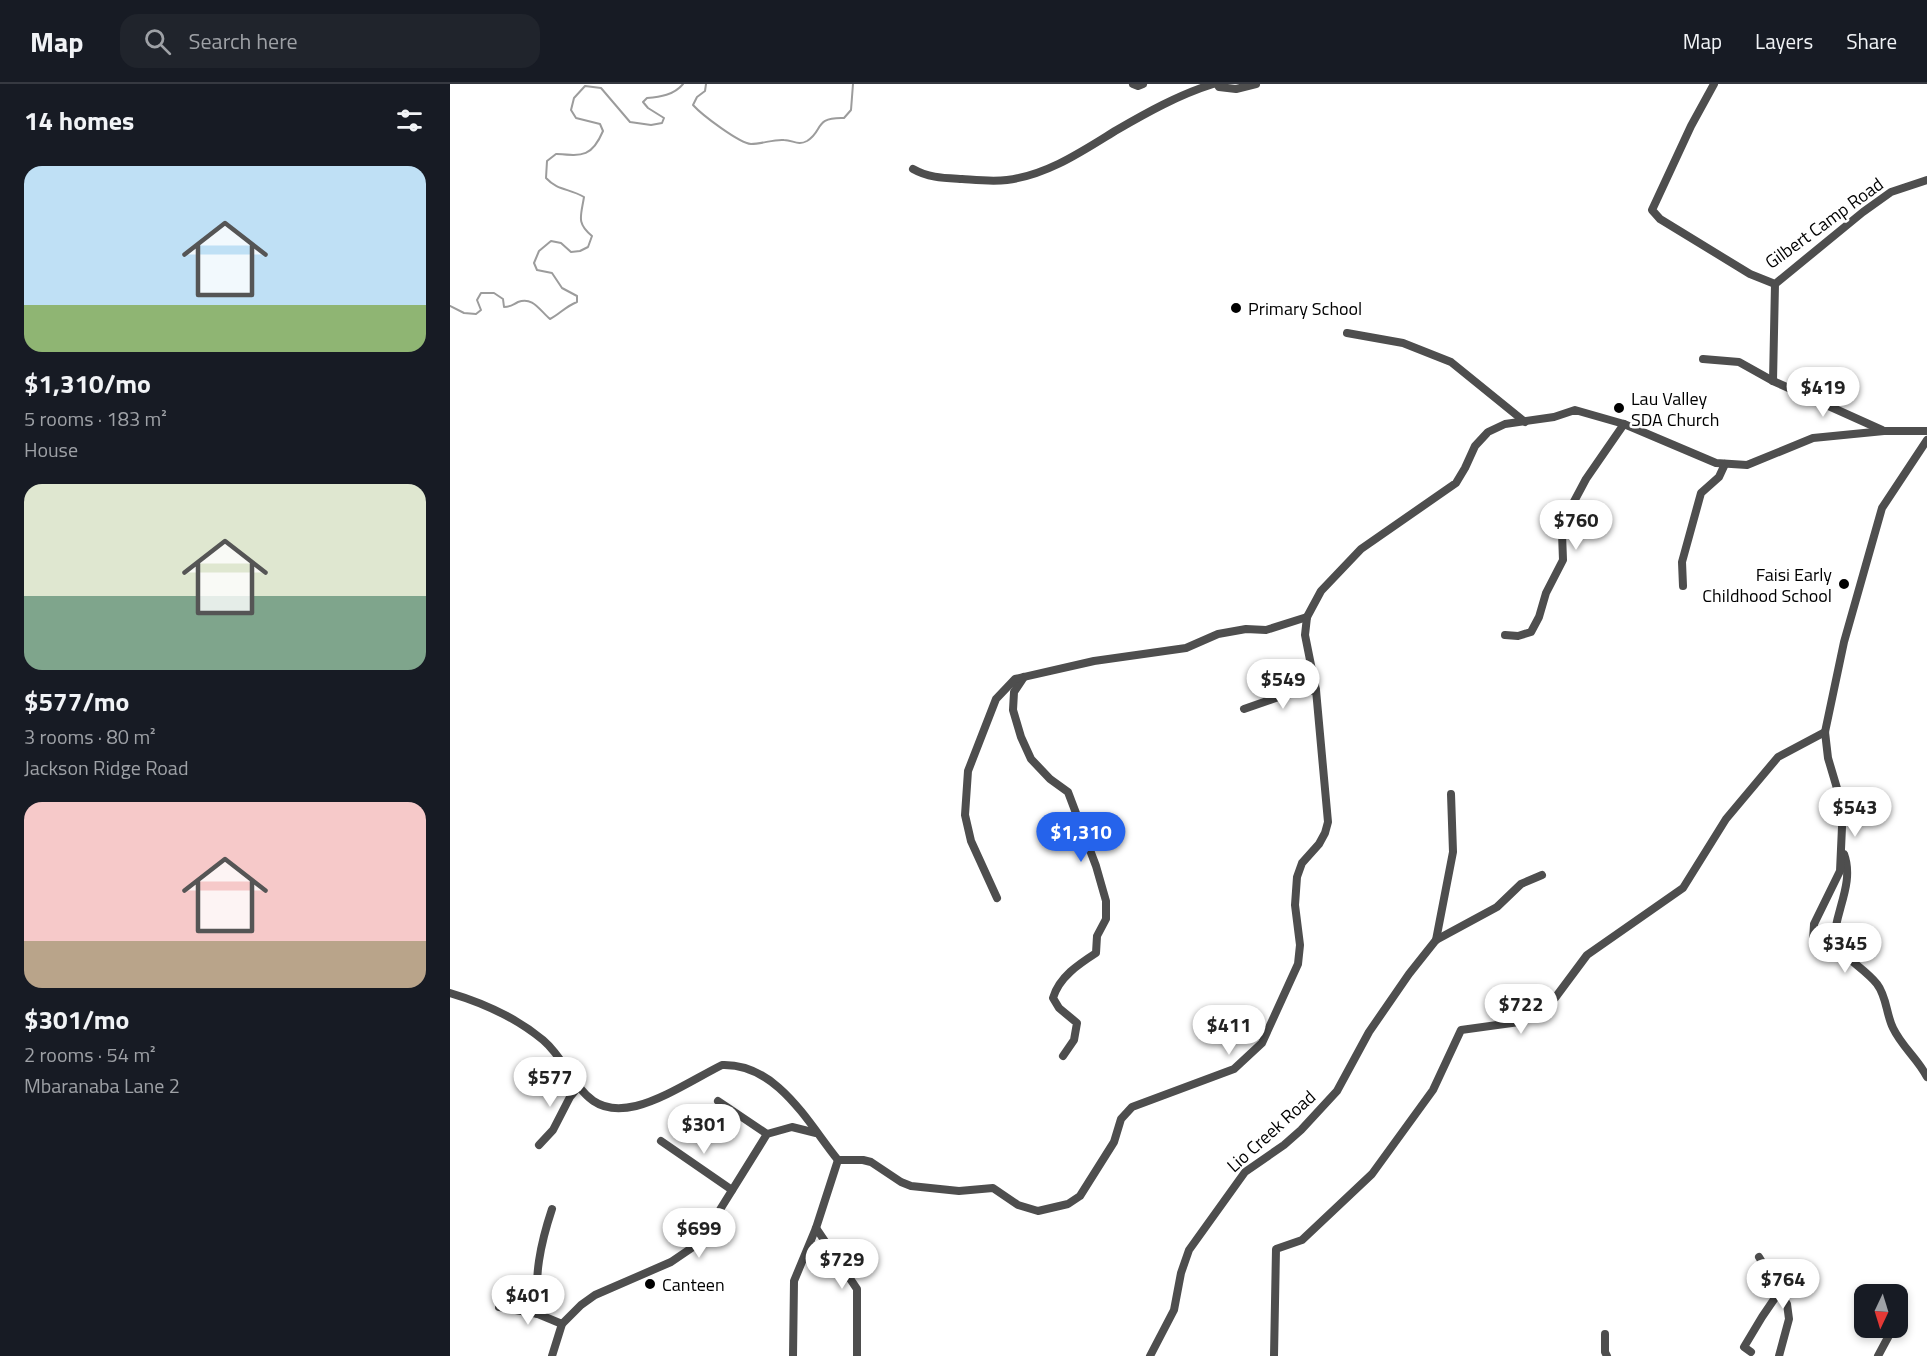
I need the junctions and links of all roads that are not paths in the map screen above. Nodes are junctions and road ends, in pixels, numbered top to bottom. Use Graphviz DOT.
graph roads {
  1 [pos="1133,84"];
  2 [pos="1143,84"];
  3 [pos="1215,84"];
  4 [pos="1256,84"];
  5 [pos="1714,84"];
  6 [pos="913,169"];
  7 [pos="1927,180"];
  8 [pos="1775,284"];
  9 [pos="1347,333"];
  10 [pos="1703,359"];
  11 [pos="1773,381"];
  12 [pos="1525,422"];
  13 [pos="1624,424"];
  14 [pos="1884,431"];
  15 [pos="1927,431"];
  16 [pos="1927,440"];
  17 [pos="1725,464"];
  18 [pos="1683,586"];
  19 [pos="1307,617"];
  20 [pos="1505,635"];
  21 [pos="1024,677"];
  22 [pos="1316,690"];
  23 [pos="1244,709"];
  24 [pos="1825,732"];
  25 [pos="1451,794"];
  26 [pos="1842,848"];
  27 [pos="1542,875"];
  28 [pos="997,898"];
  29 [pos="1436,940"];
  30 [pos="1813,940"];
  31 [pos="450,993"];
  32 [pos="1063,1056"];
  33 [pos="1927,1077"];
  34 [pos="579,1086"];
  35 [pos="718,1101"];
  36 [pos="816,1133"];
  37 [pos="767,1134"];
  38 [pos="661,1141"];
  39 [pos="539,1145"];
  40 [pos="838,1160"];
  41 [pos="732,1190"];
  42 [pos="552,1209"];
  43 [pos="816,1228"];
  44 [pos="1759,1257"];
  45 [pos="1797,1265"];
  46 [pos="1779,1292"];
  47 [pos="499,1307"];
  48 [pos="538,1314"];
  49 [pos="562,1324"];
  50 [pos="1605,1334"];
  51 [pos="1888,1338"];
  52 [pos="1751,1352"];
  53 [pos="552,1356"];
  54 [pos="793,1356"];
  55 [pos="857,1356"];
  56 [pos="1150,1356"];
  57 [pos="1274,1356"];
  58 [pos="1607,1356"];
  59 [pos="1779,1356"];
  60 [pos="1878,1356"];
  1 -- 2 [label="street"];
  3 -- 4 [label="street"];
  3 -- 6 [label="street"];
  5 -- 8 [label="street, Gilbert Camp Road"];
  7 -- 8 [label="street, Gilbert Camp Road"];
  8 -- 11 [label="street"];
  9 -- 12 [label="street"];
  10 -- 11 [label="street"];
  11 -- 14 [label="street"];
  12 -- 13 [label="street"];
  12 -- 19 [label="street"];
  13 -- 17 [label="street"];
  13 -- 20 [label="street"];
  14 -- 15 [label="street"];
  14 -- 17 [label="street"];
  16 -- 24 [label="street"];
  17 -- 18 [label="street"];
  19 -- 21 [label="street"];
  19 -- 22 [label="street"];
  21 -- 28 [label="street"];
  21 -- 32 [label="street"];
  22 -- 23 [label="street"];
  22 -- 40 [label="street"];
  24 -- 26 [label="street"];
  24 -- 57 [label="street"];
  25 -- 29 [label="street"];
  26 -- 30 [label="street"];
  26 -- 33 [label="street"];
  27 -- 29 [label="street"];
  29 -- 56 [label="street, Lio Creek Road"];
  31 -- 34 [label="street"];
  34 -- 36 [label="street"];
  34 -- 39 [label="street"];
  35 -- 37 [label="street"];
  36 -- 37 [label="street"];
  36 -- 40 [label="street"];
  37 -- 41 [label="street"];
  38 -- 41 [label="street"];
  40 -- 43 [label="street"];
  41 -- 49 [label="street"];
  42 -- 48 [label="street"];
  43 -- 54 [label="street"];
  43 -- 55 [label="street"];
  44 -- 46 [label="street"];
  45 -- 46 [label="street"];
  46 -- 52 [label="street"];
  46 -- 59 [label="street"];
  47 -- 48 [label="street"];
  48 -- 49 [label="street"];
  49 -- 53 [label="street"];
  50 -- 58 [label="street"];
  51 -- 60 [label="street"];
}
